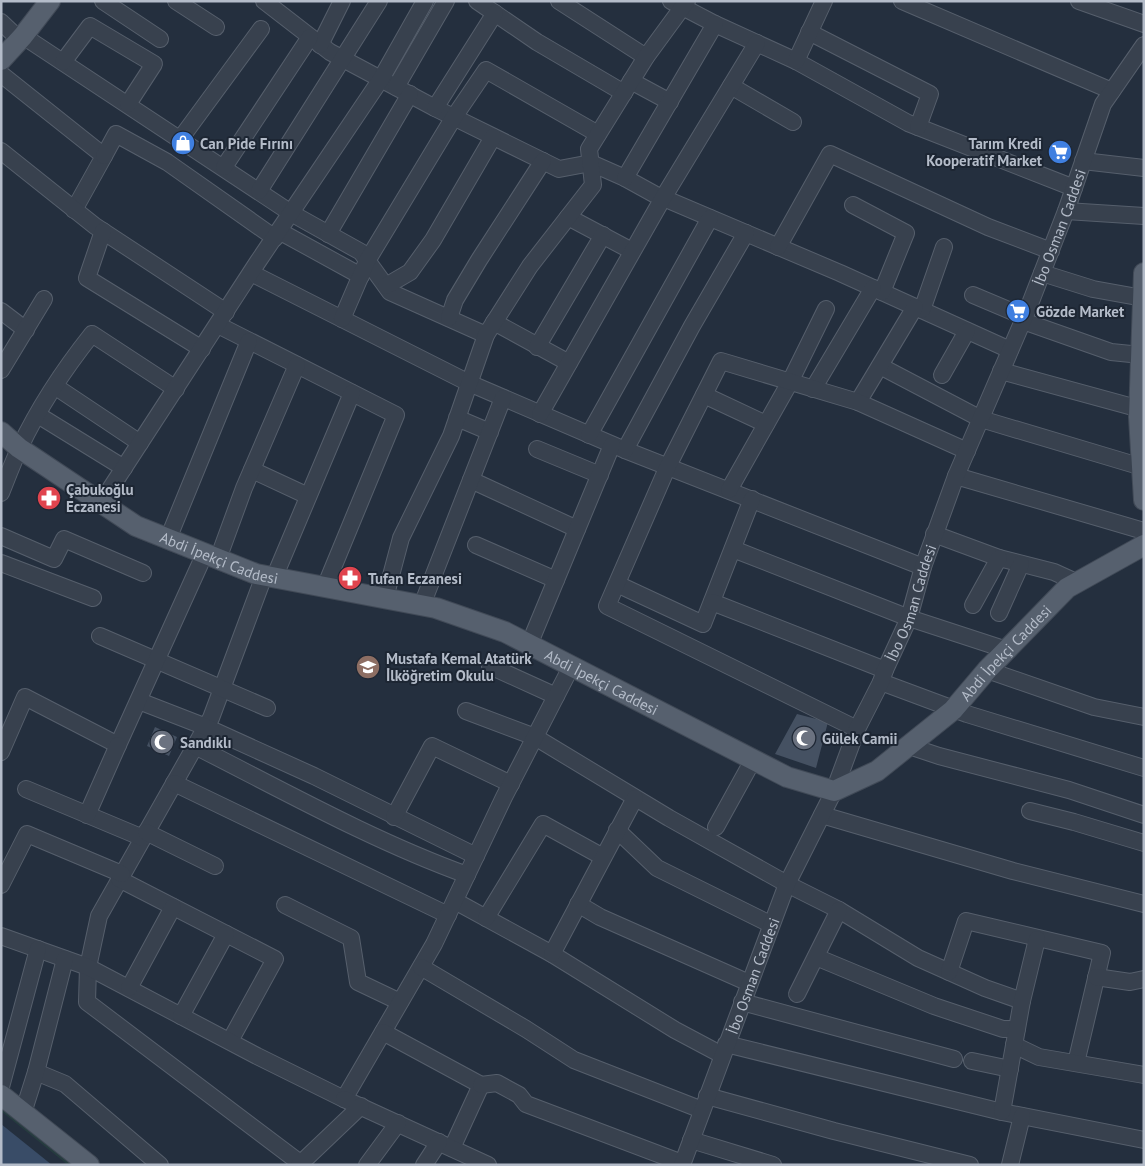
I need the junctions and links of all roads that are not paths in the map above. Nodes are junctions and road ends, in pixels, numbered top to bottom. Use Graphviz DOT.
graph roads {
  1 [pos="50,1"];
  2 [pos="102,1"];
  3 [pos="176,1"];
  4 [pos="342,1"];
  5 [pos="379,1"];
  6 [pos="425,1"];
  7 [pos="446,1"];
  8 [pos="477,1"];
  9 [pos="559,1"];
  10 [pos="1079,1"];
  11 [pos="821,2"];
  12 [pos="909,3"];
  13 [pos="271,4"];
  14 [pos="680,4"];
  15 [pos="495,13"];
  16 [pos="1,22"];
  17 [pos="715,24"];
  18 [pos="1144,24"];
  19 [pos="216,26"];
  20 [pos="260,29"];
  21 [pos="809,32"];
  22 [pos="21,38"];
  23 [pos="160,39"];
  24 [pos="315,41"];
  25 [pos="757,43"];
  26 [pos="1144,45"];
  27 [pos="646,57"];
  28 [pos="1,60"];
  29 [pos="344,60"];
  30 [pos="796,61"];
  31 [pos="63,62"];
  32 [pos="1,74"];
  33 [pos="382,79"];
  34 [pos="731,86"];
  35 [pos="628,87"];
  36 [pos="403,91"];
  37 [pos="1112,91"];
  38 [pos="670,102"];
  39 [pos="128,104"];
  40 [pos="435,108"];
  41 [pos="454,117"];
  42 [pos="793,122"];
  43 [pos="918,127"];
  44 [pos="598,134"];
  45 [pos="493,137"];
  46 [pos="181,138"];
  47 [pos="1,151"];
  48 [pos="104,156"];
  49 [pos="1084,161"];
  50 [pos="543,162"];
  51 [pos="591,163"];
  52 [pos="224,167"];
  53 [pos="1144,168"];
  54 [pos="625,178"];
  55 [pos="1074,188"];
  56 [pos="259,191"];
  57 [pos="663,198"];
  58 [pos="853,205"];
  59 [pos="74,210"];
  60 [pos="291,212"];
  61 [pos="1066,212"];
  62 [pos="1144,216"];
  63 [pos="568,217"];
  64 [pos="710,218"];
  65 [pos="103,231"];
  66 [pos="746,233"];
  67 [pos="277,234"];
  68 [pos="328,234"];
  69 [pos="603,235"];
  70 [pos="944,246"];
  71 [pos="778,247"];
  72 [pos="632,251"];
  73 [pos="1051,251"];
  74 [pos="364,269"];
  75 [pos="251,273"];
  76 [pos="1042,273"];
  77 [pos="1144,273"];
  78 [pos="386,286"];
  79 [pos="878,290"];
  80 [pos="973,295"];
  81 [pos="1143,298"];
  82 [pos="44,299"];
  83 [pos="826,309"];
  84 [pos="918,309"];
  85 [pos="1,311"];
  86 [pos="449,318"];
  87 [pos="222,319"];
  88 [pos="342,319"];
  89 [pos="1024,319"];
  90 [pos="490,328"];
  91 [pos="26,330"];
  92 [pos="967,331"];
  93 [pos="249,341"];
  94 [pos="537,347"];
  95 [pos="202,349"];
  96 [pos="1010,350"];
  97 [pos="1141,355"];
  98 [pos="569,362"];
  99 [pos="297,365"];
  100 [pos="880,366"];
  101 [pos="1,370"];
  102 [pos="1001,371"];
  103 [pos="942,375"];
  104 [pos="790,382"];
  105 [pos="469,383"];
  106 [pos="56,387"];
  107 [pos="176,388"];
  108 [pos="813,389"];
  109 [pos="352,393"];
  110 [pos="704,394"];
  111 [pos="503,398"];
  112 [pos="858,402"];
  113 [pos="1142,410"];
  114 [pos="540,414"];
  115 [pos="38,415"];
  116 [pos="457,418"];
  117 [pos="981,419"];
  118 [pos="766,424"];
  119 [pos="1,432"];
  120 [pos="490,432"];
  121 [pos="589,435"];
  122 [pos="140,443"];
  123 [pos="619,447"];
  124 [pos="20,448"];
  125 [pos="537,450"];
  126 [pos="967,451"];
  127 [pos="668,466"];
  128 [pos="124,468"];
  129 [pos="252,470"];
  130 [pos="1143,471"];
  131 [pos="600,475"];
  132 [pos="956,476"];
  133 [pos="471,480"];
  134 [pos="729,490"];
  135 [pos="1,493"];
  136 [pos="308,496"];
  137 [pos="752,498"];
  138 [pos="1144,500"];
  139 [pos="101,503"];
  140 [pos="578,529"];
  141 [pos="1144,531"];
  142 [pos="934,534"];
  143 [pos="1,536"];
  144 [pos="168,539"];
  145 [pos="476,545"];
  146 [pos="1144,545"];
  147 [pos="732,549"];
  148 [pos="212,556"];
  149 [pos="999,558"];
  150 [pos="1,563"];
  151 [pos="1021,564"];
  152 [pos="923,566"];
  153 [pos="143,573"];
  154 [pos="269,577"];
  155 [pos="556,580"];
  156 [pos="1076,582"];
  157 [pos="617,584"];
  158 [pos="325,587"];
  159 [pos="93,598"];
  160 [pos="385,598"];
  161 [pos="712,602"];
  162 [pos="422,605"];
  163 [pos="973,605"];
  164 [pos="999,613"];
  165 [pos="909,618"];
  166 [pos="100,636"];
  167 [pos="529,645"];
  168 [pos="1007,650"];
  169 [pos="156,660"];
  170 [pos="490,666"];
  171 [pos="571,667"];
  172 [pos="987,670"];
  173 [pos="883,676"];
  174 [pos="222,690"];
  175 [pos="556,696"];
  176 [pos="139,701"];
  177 [pos="267,708"];
  178 [pos="466,710"];
  179 [pos="953,710"];
  180 [pos="1144,717"];
  181 [pos="206,727"];
  182 [pos="857,729"];
  183 [pos="535,737"];
  184 [pos="118,745"];
  185 [pos="195,746"];
  186 [pos="909,746"];
  187 [pos="1,752"];
  188 [pos="753,760"];
  189 [pos="1144,768"];
  190 [pos="174,783"];
  191 [pos="511,784"];
  192 [pos="26,789"];
  193 [pos="834,791"];
  194 [pos="635,798"];
  195 [pos="1030,811"];
  196 [pos="88,815"];
  197 [pos="822,815"];
  198 [pos="1144,815"];
  199 [pos="394,817"];
  200 [pos="716,827"];
  201 [pos="618,830"];
  202 [pos="145,835"];
  203 [pos="1144,843"];
  204 [pos="476,856"];
  205 [pos="603,857"];
  206 [pos="215,866"];
  207 [pos="467,875"];
  208 [pos="121,877"];
  209 [pos="787,884"];
  210 [pos="1,885"];
  211 [pos="578,904"];
  212 [pos="1144,904"];
  213 [pos="285,905"];
  214 [pos="173,907"];
  215 [pos="451,908"];
  216 [pos="839,910"];
  217 [pos="486,918"];
  218 [pos="770,924"];
  219 [pos="226,934"];
  220 [pos="1,936"];
  221 [pos="1037,939"];
  222 [pos="38,949"];
  223 [pos="552,954"];
  224 [pos="816,956"];
  225 [pos="65,959"];
  226 [pos="88,967"];
  227 [pos="421,967"];
  228 [pos="949,972"];
  229 [pos="1096,977"];
  230 [pos="1144,979"];
  231 [pos="749,983"];
  232 [pos="129,988"];
  233 [pos="797,994"];
  234 [pos="1022,1001"];
  235 [pos="400,1002"];
  236 [pos="742,1002"];
  237 [pos="181,1016"];
  238 [pos="383,1032"];
  239 [pos="1015,1037"];
  240 [pos="230,1041"];
  241 [pos="724,1050"];
  242 [pos="954,1059"];
  243 [pos="972,1061"];
  244 [pos="1076,1063"];
  245 [pos="1010,1069"];
  246 [pos="36,1072"];
  247 [pos="1144,1075"];
  248 [pos="481,1085"];
  249 [pos="1,1088"];
  250 [pos="1,1095"];
  251 [pos="344,1099"];
  252 [pos="705,1103"];
  253 [pos="361,1106"];
  254 [pos="1002,1112"];
  255 [pos="23,1113"];
  256 [pos="1022,1116"];
  257 [pos="398,1123"];
  258 [pos="691,1140"];
  259 [pos="1144,1140"];
  260 [pos="445,1145"];
  261 [pos="482,1163"];
  262 [pos="300,1164"];
  263 [pos="682,1164"];
  264 [pos="88,1165"];
  265 [pos="160,1165"];
  266 [pos="367,1165"];
  267 [pos="424,1165"];
  268 [pos="773,1165"];
  269 [pos="970,1165"];
  270 [pos="1010,1165"];
  1 -- 22 [label="main road"];
  2 -- 23 [label="street"];
  3 -- 19 [label="street"];
  4 -- 24 [label="street"];
  5 -- 29 [label="street"];
  6 -- 33 [label="street"];
  7 -- 36 [label="street"];
  8 -- 15 [label="street"];
  9 -- 27 [label="street"];
  10 -- 18 [label="street"];
  11 -- 21 [label="street"];
  12 -- 37 [label="street"];
  13 -- 24 [label="street"];
  14 -- 17 [label="street"];
  14 -- 27 [label="street"];
  15 -- 35 [label="street"];
  15 -- 40 [label="street"];
  16 -- 22 [label="street"];
  17 -- 25 [label="street"];
  17 -- 38 [label="street"];
  20 -- 46 [label="street"];
  21 -- 30 [label="street"];
  21 -- 43 [label="street"];
  22 -- 28 [label="main road"];
  22 -- 31 [label="street"];
  24 -- 29 [label="street"];
  24 -- 52 [label="street"];
  25 -- 30 [label="street"];
  25 -- 34 [label="street"];
  26 -- 37 [label="street, İbo Osman Caddesi"];
  27 -- 35 [label="street"];
  29 -- 33 [label="street"];
  29 -- 56 [label="street"];
  30 -- 43 [label="street"];
  31 -- 39 [label="street"];
  31 -- 39 [label="street"];
  32 -- 48 [label="street"];
  33 -- 36 [label="street"];
  33 -- 60 [label="street"];
  34 -- 42 [label="street"];
  34 -- 57 [label="street"];
  35 -- 38 [label="street"];
  35 -- 44 [label="street"];
  36 -- 40 [label="street"];
  36 -- 68 [label="street"];
  37 -- 49 [label="street, İbo Osman Caddesi"];
  38 -- 54 [label="street"];
  39 -- 46 [label="street"];
  40 -- 41 [label="street"];
  41 -- 44 [label="street"];
  41 -- 45 [label="street"];
  41 -- 74 [label="street"];
  43 -- 55 [label="street"];
  44 -- 51 [label="street"];
  45 -- 50 [label="street"];
  45 -- 78 [label="street"];
  46 -- 52 [label="street"];
  47 -- 59 [label="street"];
  48 -- 59 [label="street"];
  48 -- 67 [label="street"];
  49 -- 53 [label="street"];
  49 -- 55 [label="street, İbo Osman Caddesi"];
  50 -- 51 [label="street"];
  50 -- 86 [label="street"];
  51 -- 54 [label="street"];
  51 -- 63 [label="street"];
  52 -- 56 [label="street"];
  54 -- 57 [label="street"];
  55 -- 61 [label="street, İbo Osman Caddesi"];
  56 -- 60 [label="street"];
  57 -- 64 [label="street"];
  57 -- 72 [label="street"];
  58 -- 79 [label="street"];
  59 -- 65 [label="street"];
  60 -- 67 [label="street"];
  60 -- 68 [label="street"];
  61 -- 62 [label="street"];
  61 -- 73 [label="street, İbo Osman Caddesi"];
  63 -- 69 [label="street"];
  63 -- 90 [label="street"];
  64 -- 66 [label="street"];
  64 -- 121 [label="street"];
  65 -- 87 [label="street"];
  65 -- 95 [label="street"];
  66 -- 71 [label="street"];
  66 -- 123 [label="street"];
  67 -- 74 [label="street"];
  67 -- 75 [label="street"];
  68 -- 74 [label="street"];
  69 -- 72 [label="street"];
  69 -- 94 [label="street"];
  70 -- 84 [label="street"];
  71 -- 73 [label="street"];
  71 -- 79 [label="street"];
  72 -- 98 [label="street"];
  73 -- 76 [label="street, İbo Osman Caddesi"];
  74 -- 78 [label="street"];
  74 -- 88 [label="street"];
  75 -- 87 [label="street"];
  75 -- 88 [label="street"];
  76 -- 81 [label="street"];
  76 -- 89 [label="street, İbo Osman Caddesi"];
  77 -- 81 [label="main road"];
  78 -- 86 [label="street"];
  79 -- 84 [label="street"];
  79 -- 108 [label="street"];
  80 -- 89 [label="street"];
  81 -- 97 [label="main road"];
  82 -- 91 [label="street"];
  83 -- 104 [label="street"];
  84 -- 92 [label="street"];
  84 -- 100 [label="street"];
  85 -- 91 [label="street"];
  86 -- 90 [label="street"];
  87 -- 93 [label="street"];
  87 -- 95 [label="street"];
  88 -- 105 [label="street"];
  89 -- 96 [label="street, İbo Osman Caddesi"];
  89 -- 97 [label="street"];
  90 -- 94 [label="street"];
  90 -- 105 [label="street"];
  91 -- 101 [label="street"];
  92 -- 96 [label="street"];
  92 -- 103 [label="street"];
  93 -- 99 [label="street"];
  93 -- 144 [label="street"];
  94 -- 98 [label="street"];
  95 -- 107 [label="street"];
  96 -- 102 [label="street, İbo Osman Caddesi"];
  97 -- 113 [label="main road"];
  98 -- 114 [label="street"];
  99 -- 109 [label="street"];
  99 -- 129 [label="street"];
  100 -- 112 [label="street"];
  100 -- 117 [label="street"];
  102 -- 113 [label="street"];
  102 -- 117 [label="street, İbo Osman Caddesi"];
  104 -- 108 [label="street"];
  104 -- 110 [label="street"];
  104 -- 118 [label="street"];
  105 -- 111 [label="street"];
  105 -- 116 [label="street"];
  106 -- 107 [label="street"];
  106 -- 115 [label="street"];
  106 -- 122 [label="street"];
  107 -- 122 [label="street"];
  108 -- 112 [label="street"];
  109 -- 136 [label="street"];
  109 -- 158 [label="street"];
  110 -- 118 [label="street"];
  110 -- 127 [label="street"];
  111 -- 114 [label="street"];
  111 -- 120 [label="street"];
  112 -- 126 [label="street"];
  113 -- 130 [label="main road"];
  114 -- 121 [label="street"];
  115 -- 124 [label="street"];
  115 -- 128 [label="street"];
  116 -- 120 [label="street"];
  116 -- 160 [label="street"];
  117 -- 126 [label="street, İbo Osman Caddesi"];
  117 -- 130 [label="street"];
  118 -- 134 [label="street"];
  119 -- 124 [label="main road, Abdi İpekçi Caddesi"];
  120 -- 133 [label="street"];
  121 -- 123 [label="street"];
  122 -- 128 [label="street"];
  123 -- 127 [label="street"];
  123 -- 131 [label="street"];
  124 -- 135 [label="street"];
  124 -- 139 [label="main road, Abdi İpekçi Caddesi"];
  125 -- 131 [label="street"];
  126 -- 132 [label="street, İbo Osman Caddesi"];
  127 -- 134 [label="street"];
  127 -- 157 [label="street"];
  128 -- 139 [label="street"];
  129 -- 136 [label="street"];
  129 -- 148 [label="street"];
  130 -- 138 [label="main road"];
  131 -- 140 [label="street"];
  132 -- 141 [label="street"];
  132 -- 142 [label="street, İbo Osman Caddesi"];
  133 -- 140 [label="street"];
  133 -- 162 [label="street"];
  134 -- 137 [label="street"];
  136 -- 154 [label="street"];
  137 -- 147 [label="street"];
  137 -- 152 [label="street"];
  139 -- 144 [label="main road, Abdi İpekçi Caddesi"];
  140 -- 155 [label="street"];
  142 -- 149 [label="street"];
  142 -- 152 [label="street, İbo Osman Caddesi"];
  143 -- 153 [label="street"];
  144 -- 148 [label="main road, Abdi İpekçi Caddesi"];
  145 -- 155 [label="street"];
  146 -- 156 [label="main road, Abdi İpekçi Caddesi"];
  147 -- 161 [label="street"];
  147 -- 165 [label="street"];
  148 -- 154 [label="main road, Abdi İpekçi Caddesi"];
  148 -- 169 [label="street"];
  149 -- 151 [label="street"];
  149 -- 163 [label="street"];
  150 -- 159 [label="street"];
  151 -- 156 [label="street"];
  151 -- 164 [label="street"];
  152 -- 165 [label="street, İbo Osman Caddesi"];
  154 -- 158 [label="main road, Abdi İpekçi Caddesi"];
  154 -- 174 [label="street"];
  155 -- 167 [label="street"];
  156 -- 168 [label="main road, Abdi İpekçi Caddesi"];
  157 -- 161 [label="street"];
  157 -- 182 [label="street"];
  158 -- 160 [label="main road, Abdi İpekçi Caddesi"];
  160 -- 162 [label="main road, Abdi İpekçi Caddesi"];
  161 -- 173 [label="street"];
  162 -- 167 [label="main road, Abdi İpekçi Caddesi"];
  165 -- 168 [label="street"];
  165 -- 173 [label="street, İbo Osman Caddesi"];
  166 -- 169 [label="street"];
  167 -- 171 [label="main road, Abdi İpekçi Caddesi"];
  168 -- 172 [label="main road, Abdi İpekçi Caddesi"];
  169 -- 174 [label="street"];
  169 -- 176 [label="street"];
  170 -- 175 [label="street"];
  171 -- 175 [label="street"];
  171 -- 188 [label="main road, Abdi İpekçi Caddesi"];
  172 -- 179 [label="main road, Abdi İpekçi Caddesi"];
  172 -- 180 [label="street"];
  173 -- 179 [label="street"];
  173 -- 182 [label="street, İbo Osman Caddesi"];
  174 -- 177 [label="street"];
  174 -- 181 [label="street"];
  175 -- 183 [label="street"];
  176 -- 181 [label="street"];
  176 -- 184 [label="street"];
  178 -- 183 [label="street"];
  179 -- 186 [label="main road, Abdi İpekçi Caddesi"];
  179 -- 189 [label="street"];
  181 -- 185 [label="street"];
  181 -- 199 [label="street"];
  182 -- 193 [label="street, İbo Osman Caddesi"];
  183 -- 191 [label="street"];
  183 -- 194 [label="street"];
  184 -- 187 [label="street"];
  184 -- 196 [label="street"];
  185 -- 190 [label="street"];
  185 -- 207 [label="street"];
  186 -- 193 [label="main road, Abdi İpekçi Caddesi"];
  186 -- 198 [label="street"];
  188 -- 193 [label="main road, Abdi İpekçi Caddesi"];
  188 -- 200 [label="street"];
  190 -- 202 [label="street"];
  190 -- 215 [label="street"];
  191 -- 199 [label="street"];
  191 -- 204 [label="street"];
  192 -- 196 [label="street"];
  193 -- 197 [label="street, İbo Osman Caddesi"];
  194 -- 201 [label="street"];
  194 -- 209 [label="street"];
  195 -- 203 [label="street"];
  196 -- 202 [label="street"];
  197 -- 209 [label="street, İbo Osman Caddesi"];
  197 -- 212 [label="street"];
  199 -- 204 [label="street"];
  201 -- 205 [label="street"];
  201 -- 218 [label="street"];
  202 -- 206 [label="street"];
  202 -- 208 [label="street"];
  204 -- 207 [label="street"];
  205 -- 211 [label="street"];
  205 -- 217 [label="street"];
  207 -- 215 [label="street"];
  208 -- 210 [label="street"];
  208 -- 214 [label="street"];
  208 -- 226 [label="street"];
  209 -- 216 [label="street"];
  209 -- 218 [label="street, İbo Osman Caddesi"];
  211 -- 223 [label="street"];
  211 -- 231 [label="street"];
  213 -- 235 [label="street"];
  214 -- 219 [label="street"];
  214 -- 232 [label="street"];
  215 -- 217 [label="street"];
  215 -- 227 [label="street"];
  216 -- 224 [label="street"];
  216 -- 228 [label="street"];
  217 -- 223 [label="street"];
  218 -- 231 [label="street, İbo Osman Caddesi"];
  219 -- 237 [label="street"];
  219 -- 240 [label="street"];
  220 -- 222 [label="street"];
  221 -- 228 [label="street"];
  221 -- 229 [label="street"];
  221 -- 234 [label="street"];
  222 -- 225 [label="street"];
  222 -- 249 [label="street"];
  223 -- 241 [label="street"];
  224 -- 233 [label="street"];
  224 -- 239 [label="street"];
  225 -- 226 [label="street"];
  225 -- 246 [label="street"];
  226 -- 232 [label="street"];
  226 -- 262 [label="street"];
  227 -- 235 [label="street"];
  227 -- 252 [label="street"];
  228 -- 234 [label="street"];
  229 -- 230 [label="street"];
  229 -- 244 [label="street"];
  231 -- 236 [label="street, İbo Osman Caddesi"];
  232 -- 237 [label="street"];
  234 -- 239 [label="street"];
  235 -- 238 [label="street"];
  236 -- 241 [label="street, İbo Osman Caddesi"];
  236 -- 242 [label="street"];
  237 -- 240 [label="street"];
  238 -- 248 [label="street"];
  238 -- 251 [label="street"];
  239 -- 244 [label="street"];
  239 -- 245 [label="street"];
  240 -- 251 [label="street"];
  241 -- 252 [label="street, İbo Osman Caddesi"];
  241 -- 254 [label="street"];
  243 -- 245 [label="street"];
  244 -- 247 [label="street"];
  245 -- 254 [label="street"];
  246 -- 255 [label="street"];
  246 -- 265 [label="street"];
  248 -- 260 [label="street"];
  248 -- 263 [label="street"];
  250 -- 255 [label="main road"];
  251 -- 253 [label="street"];
  252 -- 258 [label="street, İbo Osman Caddesi"];
  252 -- 269 [label="street"];
  253 -- 257 [label="street"];
  253 -- 262 [label="street"];
  254 -- 256 [label="street"];
  255 -- 264 [label="main road"];
  256 -- 259 [label="street"];
  256 -- 270 [label="street"];
  257 -- 260 [label="street"];
  257 -- 266 [label="street"];
  258 -- 263 [label="street, İbo Osman Caddesi"];
  258 -- 268 [label="street"];
  260 -- 261 [label="street"];
  260 -- 267 [label="street"];
}
